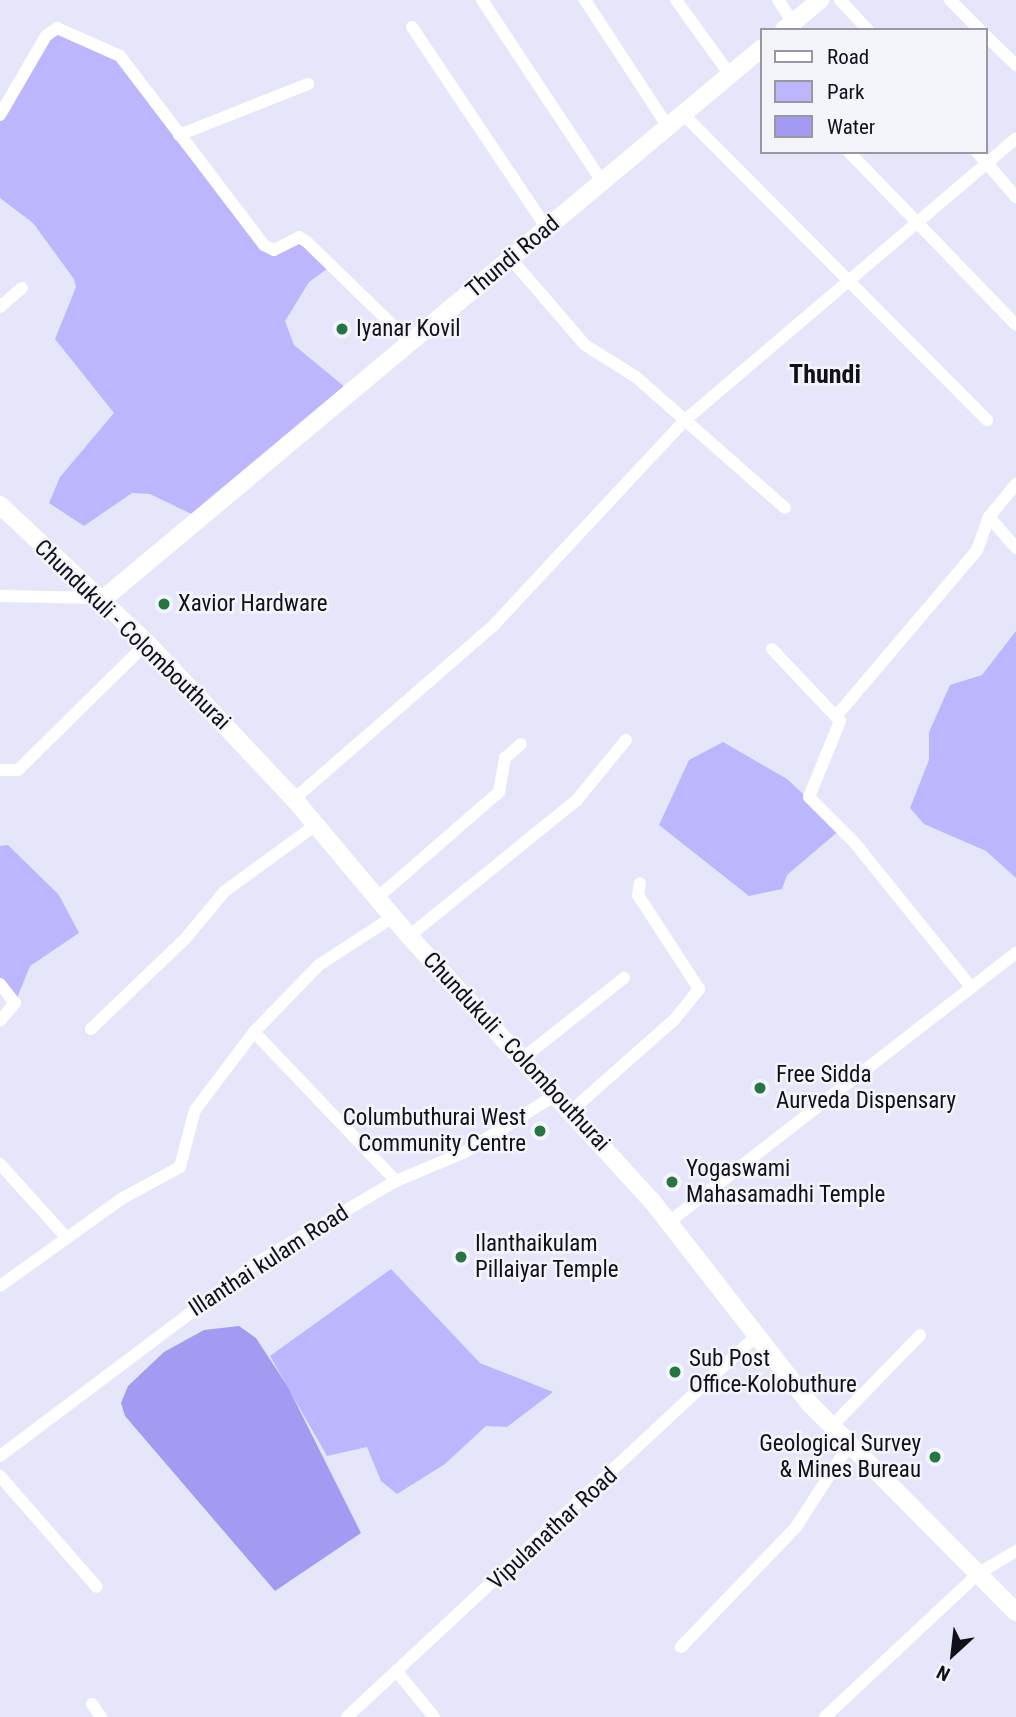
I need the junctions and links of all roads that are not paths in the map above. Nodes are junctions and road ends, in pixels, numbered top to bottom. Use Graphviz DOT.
graph roads {
  1 [pos="482,0"];
  2 [pos="585,0"];
  3 [pos="676,0"];
  4 [pos="778,0"];
  5 [pos="820,0"];
  6 [pos="840,0"];
  7 [pos="950,0"];
  8 [pos="789,26"];
  9 [pos="412,27"];
  10 [pos="866,28"];
  11 [pos="978,28"];
  12 [pos="988,38"];
  13 [pos="760,53"];
  14 [pos="1016,65"];
  15 [pos="730,75"];
  16 [pos="309,84"];
  17 [pos="0,115"];
  18 [pos="687,118"];
  19 [pos="668,127"];
  20 [pos="179,135"];
  21 [pos="1016,138"];
  22 [pos="851,154"];
  23 [pos="978,154"];
  24 [pos="985,165"];
  25 [pos="602,181"];
  26 [pos="1016,197"];
  27 [pos="917,225"];
  28 [pos="547,229"];
  29 [pos="511,259"];
  30 [pos="849,280"];
  31 [pos="22,288"];
  32 [pos="0,307"];
  33 [pos="1016,325"];
  34 [pos="410,342"];
  35 [pos="987,420"];
  36 [pos="684,421"];
  37 [pos="1016,484"];
  38 [pos="0,505"];
  39 [pos="785,508"];
  40 [pos="989,517"];
  41 [pos="1016,548"];
  42 [pos="0,596"];
  43 [pos="102,599"];
  44 [pos="147,643"];
  45 [pos="772,649"];
  46 [pos="838,714"];
  47 [pos="626,740"];
  48 [pos="521,744"];
  49 [pos="0,770"];
  50 [pos="294,799"];
  51 [pos="316,825"];
  52 [pos="639,883"];
  53 [pos="377,898"];
  54 [pos="393,917"];
  55 [pos="409,936"];
  56 [pos="1016,953"];
  57 [pos="624,978"];
  58 [pos="0,984"];
  59 [pos="971,988"];
  60 [pos="0,1021"];
  61 [pos="91,1029"];
  62 [pos="254,1032"];
  63 [pos="523,1058"];
  64 [pos="558,1094"];
  65 [pos="571,1111"];
  66 [pos="0,1164"];
  67 [pos="396,1181"];
  68 [pos="669,1222"];
  69 [pos="66,1237"];
  70 [pos="0,1286"];
  71 [pos="920,1335"];
  72 [pos="755,1337"];
  73 [pos="831,1427"];
  74 [pos="849,1445"];
  75 [pos="0,1456"];
  76 [pos="0,1476"];
  77 [pos="1016,1551"];
  78 [pos="979,1573"];
  79 [pos="97,1587"];
  80 [pos="1016,1612"];
  81 [pos="681,1647"];
  82 [pos="398,1672"];
  83 [pos="92,1704"];
  84 [pos="101,1717"];
  85 [pos="347,1717"];
  86 [pos="434,1717"];
  87 [pos="825,1717"];
  1 -- 25 [label="street"];
  2 -- 19 [label="street"];
  3 -- 15 [label="street"];
  4 -- 8 [label="street"];
  5 -- 8 [label="main road"];
  6 -- 10 [label="street"];
  7 -- 11 [label="street"];
  9 -- 28 [label="street"];
  12 -- 14 [label="street"];
  13 -- 15 [label="main road, Thundi Road"];
  15 -- 19 [label="main road, Thundi Road"];
  16 -- 20 [label="street"];
  17 -- 20 [label="street"];
  18 -- 30 [label="street"];
  19 -- 25 [label="main road, Thundi Road"];
  20 -- 34 [label="street"];
  21 -- 24 [label="street"];
  22 -- 27 [label="street"];
  23 -- 24 [label="street"];
  24 -- 26 [label="street"];
  24 -- 27 [label="street"];
  25 -- 28 [label="main road, Thundi Road"];
  27 -- 30 [label="street"];
  27 -- 33 [label="street"];
  28 -- 29 [label="main road, Thundi Road"];
  29 -- 34 [label="main road, Thundi Road"];
  29 -- 36 [label="street"];
  30 -- 35 [label="street"];
  30 -- 36 [label="street"];
  31 -- 32 [label="street"];
  34 -- 43 [label="main road, Thundi Road"];
  36 -- 39 [label="street"];
  36 -- 50 [label="street"];
  37 -- 40 [label="street"];
  38 -- 43 [label="main road, Chundukuli - Colombouthurai"];
  40 -- 41 [label="street"];
  40 -- 46 [label="street"];
  42 -- 43 [label="street"];
  43 -- 44 [label="main road, Chundukuli - Colombouthurai"];
  44 -- 49 [label="street"];
  44 -- 50 [label="main road, Chundukuli - Colombouthurai"];
  45 -- 46 [label="street"];
  46 -- 59 [label="street"];
  47 -- 55 [label="street"];
  48 -- 53 [label="street"];
  50 -- 51 [label="main road, Chundukuli - Colombouthurai"];
  51 -- 53 [label="main road, Chundukuli - Colombouthurai"];
  51 -- 61 [label="street"];
  52 -- 65 [label="street"];
  53 -- 54 [label="main road, Chundukuli - Colombouthurai"];
  54 -- 55 [label="main road, Chundukuli - Colombouthurai"];
  54 -- 62 [label="street"];
  55 -- 63 [label="main road, Chundukuli - Colombouthurai"];
  56 -- 59 [label="street"];
  57 -- 63 [label="street"];
  58 -- 60 [label="street"];
  59 -- 68 [label="street"];
  62 -- 67 [label="street"];
  62 -- 69 [label="street"];
  63 -- 64 [label="main road, Chundukuli - Colombouthurai"];
  64 -- 65 [label="main road, Chundukuli - Colombouthurai"];
  64 -- 67 [label="street, Illanthai kulam Road"];
  65 -- 68 [label="main road, Chundukuli - Colombouthurai"];
  66 -- 69 [label="street"];
  67 -- 75 [label="street, Illanthai kulam Road"];
  68 -- 72 [label="main road, Chundukuli - Colombouthurai"];
  69 -- 70 [label="street"];
  71 -- 73 [label="street"];
  72 -- 73 [label="main road, Chundukuli - Colombouthurai"];
  72 -- 82 [label="street, Vipulanathar Road"];
  73 -- 74 [label="main road, Chundukuli - Colombouthurai"];
  74 -- 78 [label="main road, Chundukuli - Colombouthurai"];
  74 -- 81 [label="street"];
  76 -- 79 [label="street"];
  77 -- 78 [label="street"];
  78 -- 80 [label="main road, Chundukuli - Colombouthurai"];
  78 -- 87 [label="street"];
  82 -- 85 [label="street, Vipulanathar Road"];
  82 -- 86 [label="street"];
  83 -- 84 [label="street"];
}
